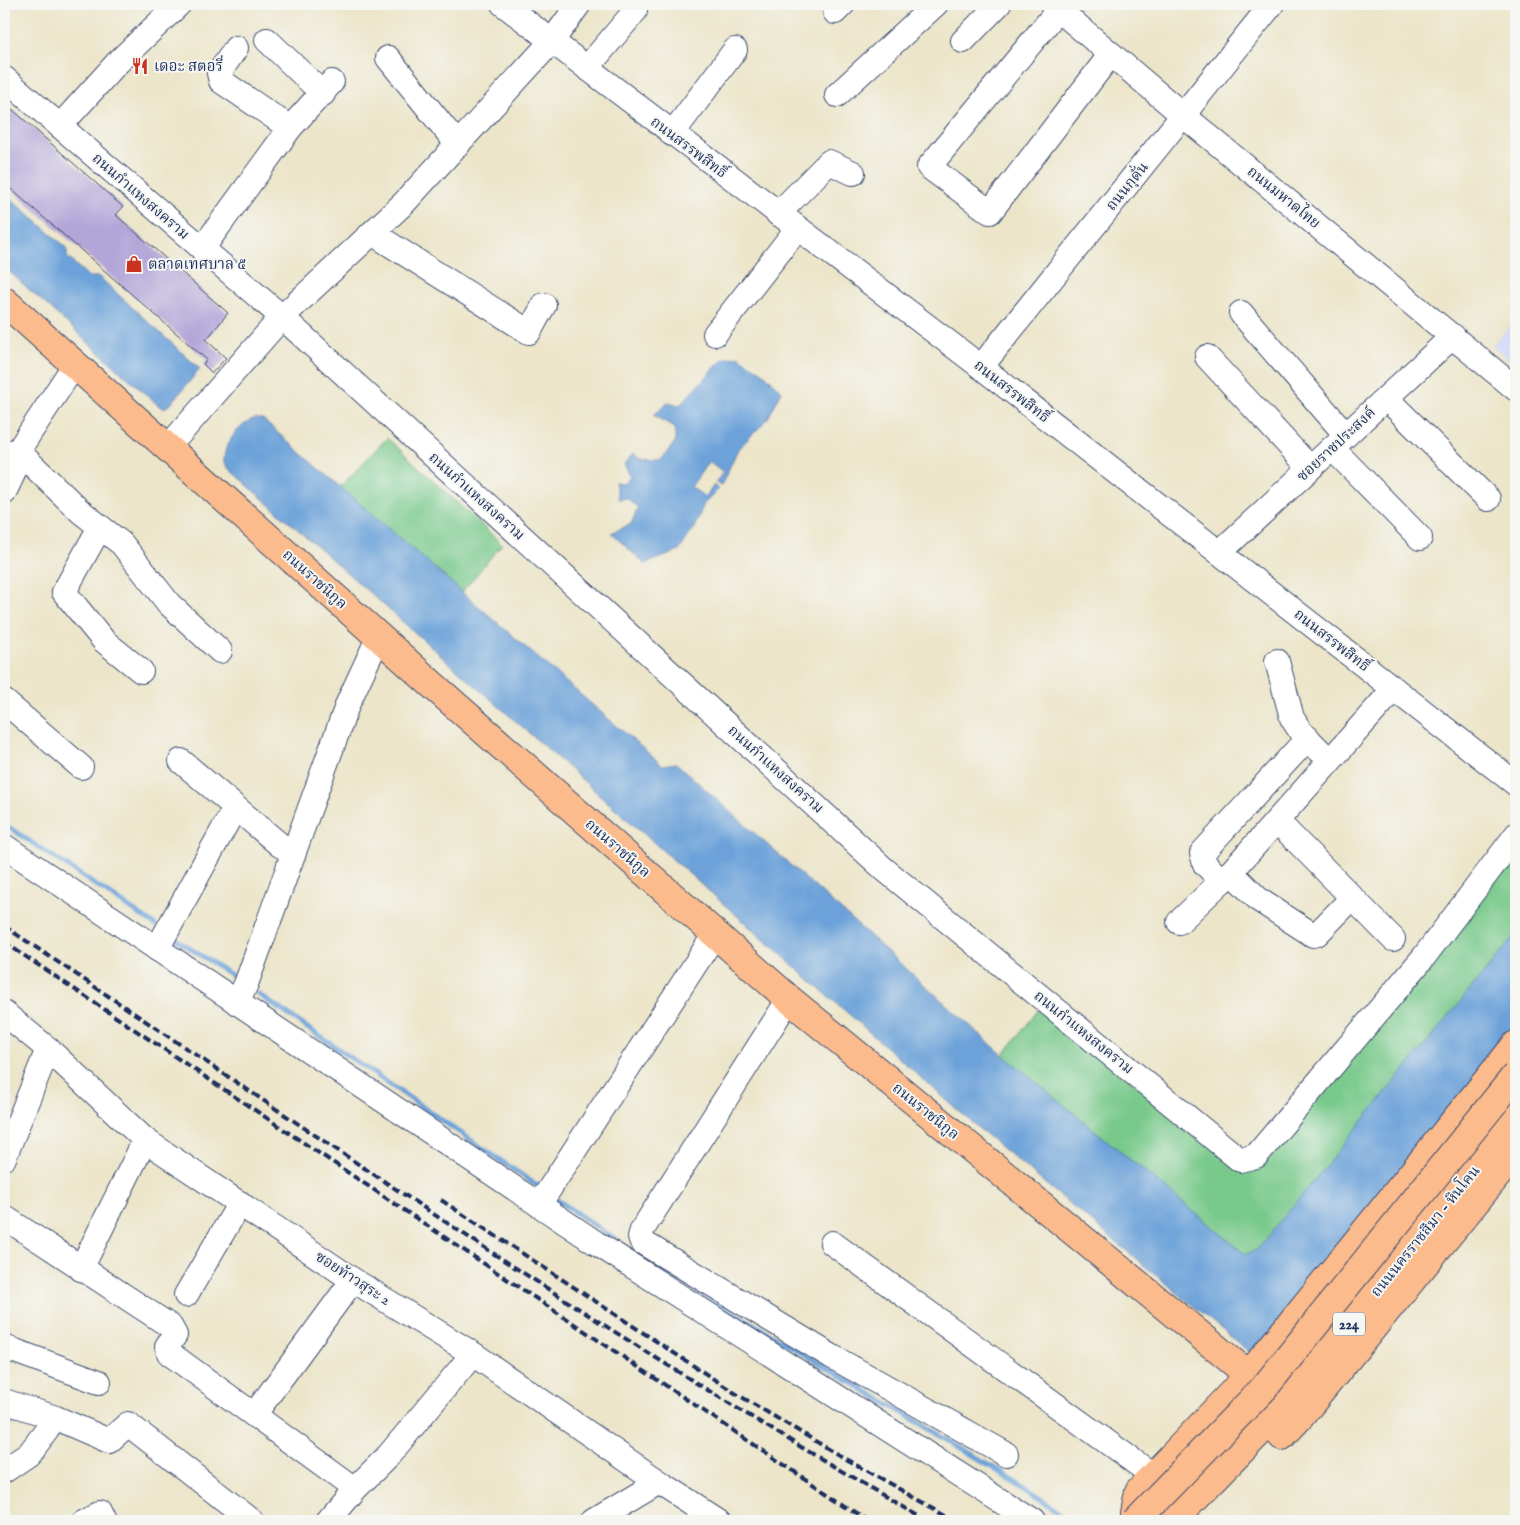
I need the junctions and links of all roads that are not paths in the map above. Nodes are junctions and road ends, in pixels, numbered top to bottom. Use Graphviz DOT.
graph roads {
  1 [pos="179,4"];
  2 [pos="503,4"];
  3 [pos="579,4"];
  4 [pos="936,4"];
  5 [pos="999,4"];
  6 [pos="1272,4"];
  7 [pos="1063,8"];
  8 [pos="635,12"];
  9 [pos="267,40"];
  10 [pos="552,41"];
  11 [pos="963,41"];
  12 [pos="236,48"];
  13 [pos="735,50"];
  14 [pos="1111,54"];
  15 [pos="388,58"];
  16 [pos="587,68"];
  17 [pos="4,78"];
  18 [pos="837,95"];
  19 [pos="1184,116"];
  20 [pos="60,126"];
  21 [pos="290,128"];
  22 [pos="672,134"];
  23 [pos="458,145"];
  24 [pos="853,173"];
  25 [pos="778,214"];
  26 [pos="797,229"];
  27 [pos="372,233"];
  28 [pos="202,249"];
  29 [pos="544,305"];
  30 [pos="6,306"];
  31 [pos="1241,313"];
  32 [pos="282,317"];
  33 [pos="714,334"];
  34 [pos="1453,336"];
  35 [pos="1207,357"];
  36 [pos="76,364"];
  37 [pos="981,367"];
  38 [pos="1516,389"];
  39 [pos="1386,398"];
  40 [pos="1339,441"];
  41 [pos="169,446"];
  42 [pos="11,452"];
  43 [pos="1310,468"];
  44 [pos="4,493"];
  45 [pos="1488,499"];
  46 [pos="100,527"];
  47 [pos="1420,538"];
  48 [pos="1220,552"];
  49 [pos="379,636"];
  50 [pos="220,651"];
  51 [pos="1277,661"];
  52 [pos="141,670"];
  53 [pos="1394,689"];
  54 [pos="4,701"];
  55 [pos="1308,738"];
  56 [pos="1329,760"];
  57 [pos="181,761"];
  58 [pos="81,767"];
  59 [pos="1516,784"];
  60 [pos="235,808"];
  61 [pos="1277,821"];
  62 [pos="1516,835"];
  63 [pos="4,846"];
  64 [pos="294,853"];
  65 [pos="1226,876"];
  66 [pos="1352,898"];
  67 [pos="1179,922"];
  68 [pos="715,934"];
  69 [pos="1393,939"];
  70 [pos="156,949"];
  71 [pos="789,999"];
  72 [pos="237,1003"];
  73 [pos="4,1014"];
  74 [pos="1516,1045"];
  75 [pos="48,1049"];
  76 [pos="1516,1075"];
  77 [pos="1516,1117"];
  78 [pos="146,1140"];
  79 [pos="4,1158"];
  80 [pos="1513,1161"];
  81 [pos="544,1198"];
  82 [pos="240,1203"];
  83 [pos="4,1217"];
  84 [pos="832,1243"];
  85 [pos="81,1269"];
  86 [pos="354,1280"];
  87 [pos="186,1295"];
  88 [pos="4,1347"];
  89 [pos="473,1354"];
  90 [pos="1249,1375"];
  91 [pos="99,1382"];
  92 [pos="4,1401"];
  93 [pos="254,1415"];
  94 [pos="911,1422"];
  95 [pos="47,1430"];
  96 [pos="1006,1454"];
  97 [pos="4,1470"];
  98 [pos="1154,1476"];
  99 [pos="659,1482"];
  100 [pos="355,1489"];
  101 [pos="84,1521"];
  102 [pos="104,1521"];
  103 [pos="252,1521"];
  104 [pos="328,1521"];
  105 [pos="594,1521"];
  106 [pos="719,1521"];
  107 [pos="1032,1521"];
  108 [pos="1135,1521"];
  109 [pos="1140,1521"];
  110 [pos="1172,1521"];
  111 [pos="1197,1521"];
  1 -- 20 [label="street"];
  2 -- 10 [label="street, ถนนสรรพสิทธิ์"];
  3 -- 10 [label="street"];
  4 -- 18 [label="street"];
  5 -- 11 [label="street"];
  6 -- 19 [label="street, ถนนกุดั่น"];
  7 -- 14 [label="street, ถนนมหาดไทย"];
  7 -- 14 [label="street"];
  8 -- 16 [label="street"];
  9 -- 21 [label="street"];
  10 -- 16 [label="street, ถนนสรรพสิทธิ์"];
  10 -- 23 [label="street"];
  12 -- 21 [label="street"];
  13 -- 22 [label="street"];
  14 -- 19 [label="street, ถนนมหาดไทย"];
  15 -- 23 [label="street"];
  16 -- 22 [label="street, ถนนสรรพสิทธิ์"];
  17 -- 20 [label="street, ถนนกำแหงสงคราม"];
  19 -- 34 [label="street, ถนนมหาดไทย"];
  19 -- 37 [label="street, ถนนกุดั่น"];
  20 -- 28 [label="street, ถนนกำแหงสงคราม"];
  21 -- 28 [label="street"];
  22 -- 25 [label="street, ถนนสรรพสิทธิ์"];
  23 -- 27 [label="street"];
  24 -- 25 [label="street"];
  25 -- 26 [label="street, ถนนสรรพสิทธิ์"];
  26 -- 33 [label="street"];
  26 -- 37 [label="street, ถนนสรรพสิทธิ์"];
  27 -- 29 [label="street"];
  27 -- 32 [label="street"];
  28 -- 32 [label="street, ถนนกำแหงสงคราม"];
  30 -- 36 [label="main road, ถนนราชนิกูล"];
  31 -- 40 [label="street"];
  32 -- 41 [label="street"];
  32 -- 62 [label="street, ถนนกำแหงสงคราม"];
  34 -- 38 [label="street, ถนนมหาดไทย"];
  34 -- 39 [label="street, ซอยราชประสงค์"];
  35 -- 43 [label="street"];
  36 -- 41 [label="main road, ถนนราชนิกูล"];
  36 -- 42 [label="street"];
  37 -- 48 [label="street, ถนนสรรพสิทธิ์"];
  39 -- 40 [label="street, ซอยราชประสงค์"];
  39 -- 45 [label="street"];
  40 -- 43 [label="street, ซอยราชประสงค์"];
  40 -- 47 [label="street"];
  41 -- 49 [label="main road, ถนนราชนิกูล"];
  42 -- 44 [label="street"];
  42 -- 46 [label="street"];
  43 -- 48 [label="street, ซอยราชประสงค์"];
  46 -- 50 [label="street"];
  46 -- 52 [label="street"];
  48 -- 53 [label="street, ถนนสรรพสิทธิ์"];
  49 -- 64 [label="street"];
  49 -- 68 [label="main road, ถนนราชนิกูล"];
  51 -- 55 [label="street"];
  53 -- 56 [label="street"];
  53 -- 59 [label="street, ถนนสรรพสิทธิ์"];
  54 -- 58 [label="street"];
  55 -- 56 [label="street"];
  55 -- 65 [label="street"];
  56 -- 61 [label="street"];
  57 -- 60 [label="street"];
  60 -- 64 [label="street"];
  60 -- 70 [label="street"];
  61 -- 65 [label="street"];
  61 -- 66 [label="street"];
  63 -- 70 [label="street"];
  64 -- 72 [label="street"];
  65 -- 66 [label="street"];
  65 -- 67 [label="street"];
  66 -- 69 [label="street"];
  68 -- 71 [label="main road, ถนนราชนิกูล"];
  68 -- 81 [label="street"];
  70 -- 72 [label="street"];
  71 -- 90 [label="main road, ถนนราชนิกูล"];
  71 -- 94 [label="street"];
  72 -- 81 [label="street"];
  73 -- 75 [label="street, ซอยท้าวสุระ 2"];
  74 -- 90 [label="main road"];
  75 -- 78 [label="street, ซอยท้าวสุระ 2"];
  75 -- 79 [label="street"];
  76 -- 108 [label="main road, bridge"];
  77 -- 110 [label="main road, ถนนนครราชสีมา - หินโคน / 224"];
  78 -- 82 [label="street, ซอยท้าวสุระ 2"];
  78 -- 85 [label="street"];
  80 -- 111 [label="main road"];
  81 -- 94 [label="street"];
  82 -- 86 [label="street, ซอยท้าวสุระ 2"];
  82 -- 87 [label="street"];
  83 -- 85 [label="street"];
  84 -- 98 [label="street"];
  85 -- 93 [label="street"];
  86 -- 89 [label="street, ซอยท้าวสุระ 2"];
  86 -- 93 [label="street"];
  88 -- 91 [label="street"];
  89 -- 99 [label="street, ซอยท้าวสุระ 2"];
  89 -- 100 [label="street"];
  90 -- 98 [label="main road"];
  92 -- 103 [label="street"];
  93 -- 100 [label="street"];
  94 -- 96 [label="street"];
  94 -- 107 [label="street"];
  95 -- 97 [label="street"];
  98 -- 109 [label="main road"];
  99 -- 105 [label="street"];
  99 -- 106 [label="street, ซอยท้าวสุระ 2"];
  100 -- 104 [label="street"];
  101 -- 102 [label="street"];
}
